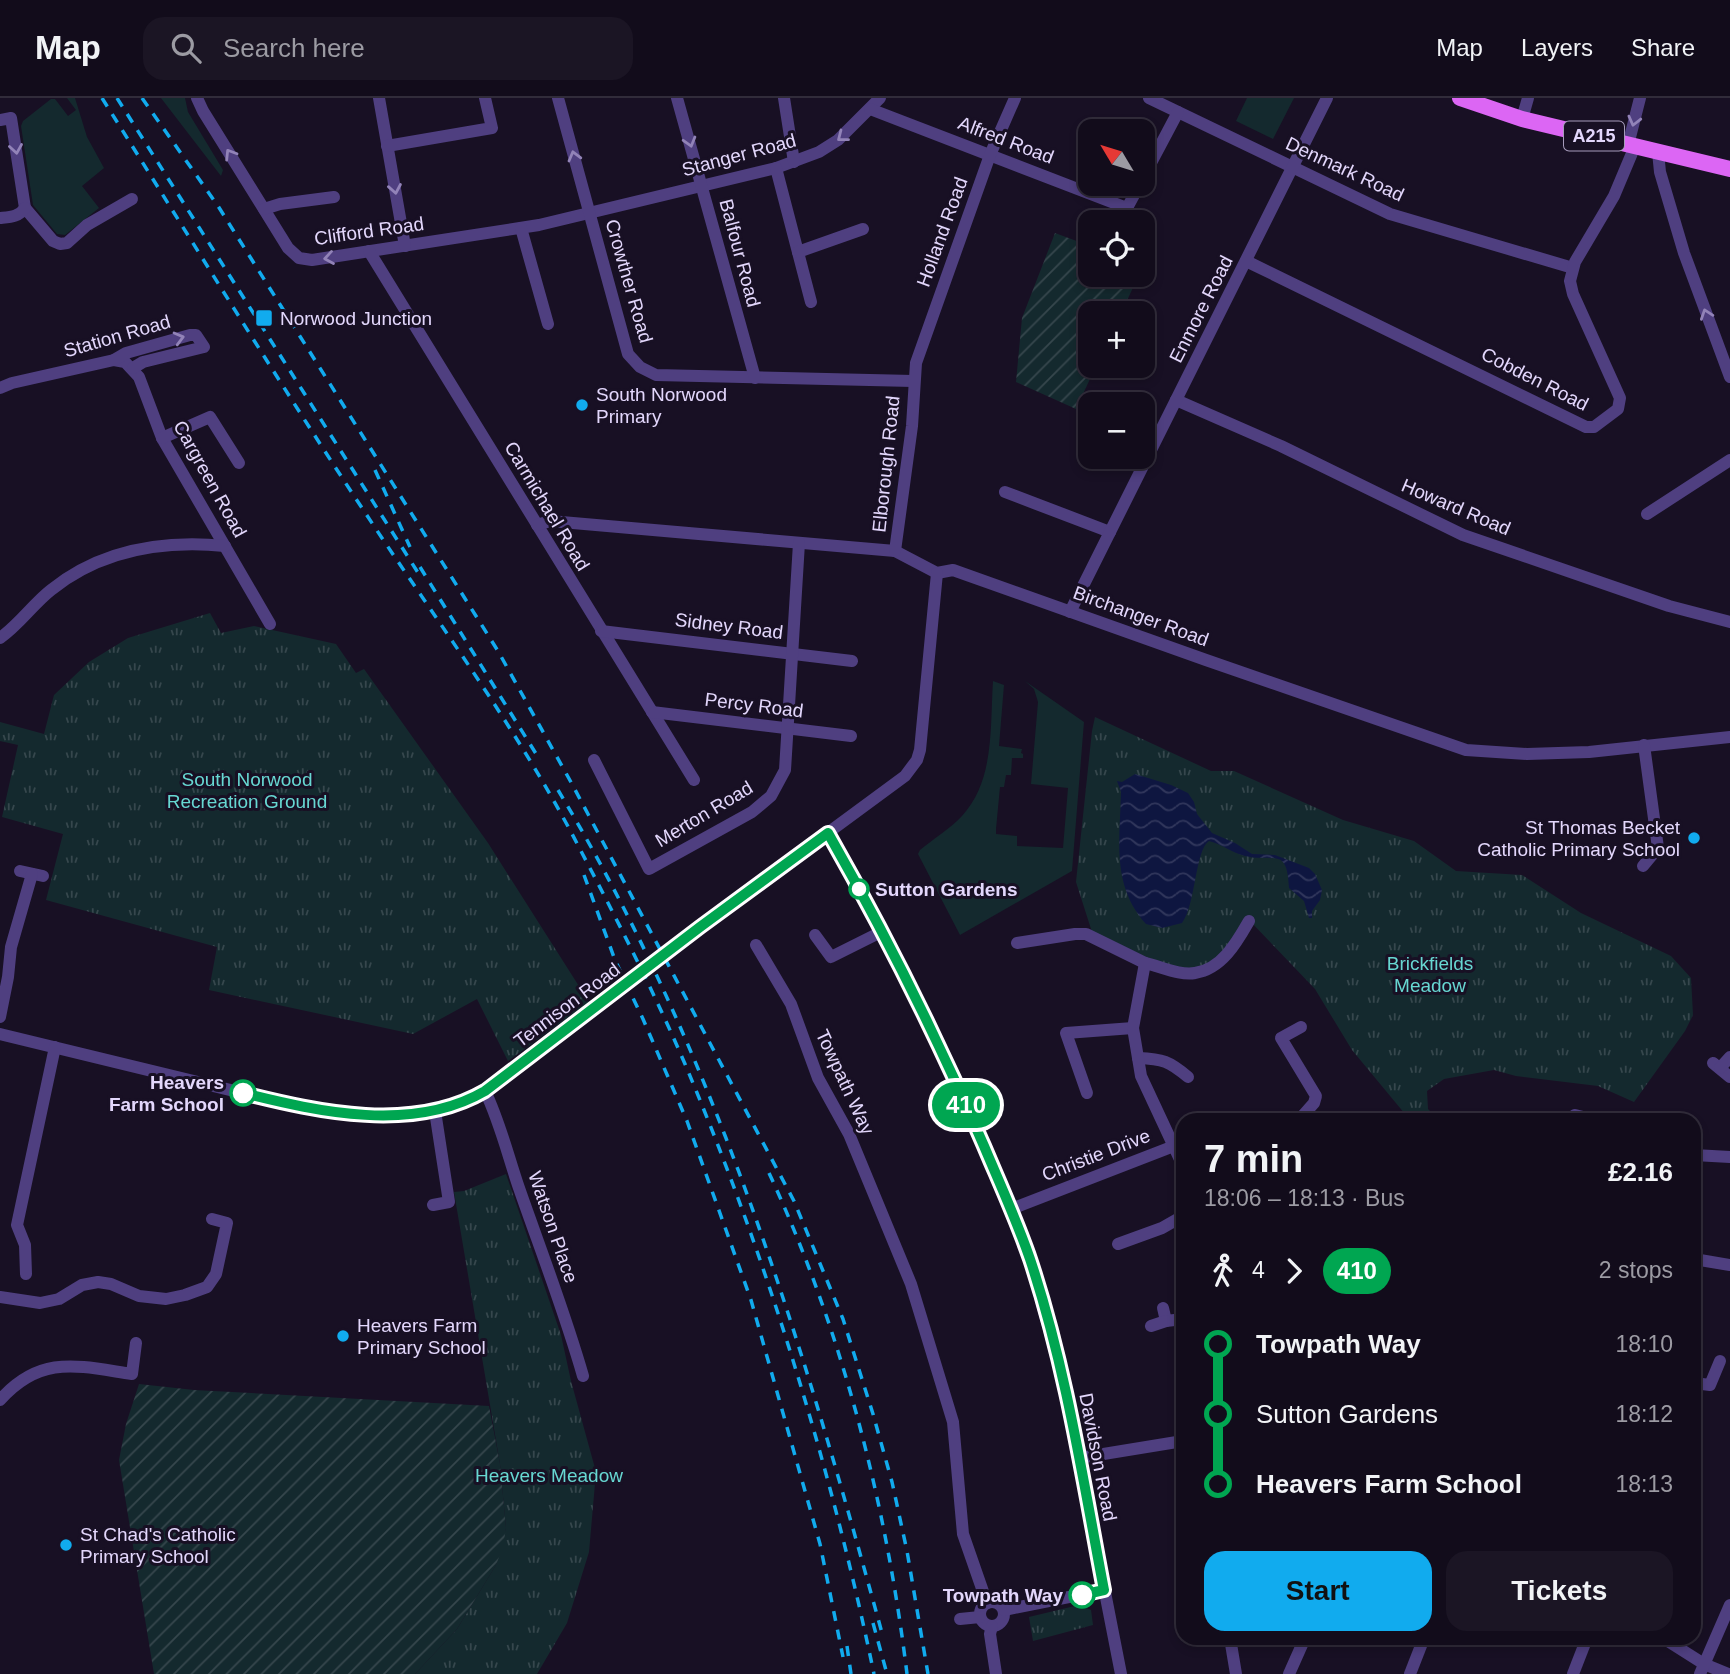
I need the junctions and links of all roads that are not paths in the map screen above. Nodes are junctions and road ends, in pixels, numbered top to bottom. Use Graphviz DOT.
graph roads {
  1 [pos="197,98"];
  2 [pos="379,98"];
  3 [pos="485,98"];
  4 [pos="558,98"];
  5 [pos="677,98"];
  6 [pos="783,98"];
  7 [pos="880,98"];
  8 [pos="1014,98"];
  9 [pos="1149,98"];
  10 [pos="1327,98"];
  11 [pos="1460,98"];
  12 [pos="1528,98"];
  13 [pos="1640,98"];
  14 [pos="870,109"];
  15 [pos="1178,112"];
  16 [pos="1522,119"];
  17 [pos="0,120"];
  18 [pos="1631,145"];
  19 [pos="387,146"];
  20 [pos="1658,152"];
  21 [pos="990,155"];
  22 [pos="1155,155"];
  23 [pos="794,162"];
  24 [pos="1293,167"];
  25 [pos="776,168"];
  26 [pos="1730,169"];
  27 [pos="702,186"];
  28 [pos="1078,189"];
  29 [pos="1096,196"];
  30 [pos="1134,196"];
  31 [pos="334,197"];
  32 [pos="132,200"];
  33 [pos="24,208"];
  34 [pos="264,209"];
  35 [pos="590,214"];
  36 [pos="0,218"];
  37 [pos="521,228"];
  38 [pos="863,229"];
  39 [pos="405,246"];
  40 [pos="369,251"];
  41 [pos="798,252"];
  42 [pos="1246,261"];
  43 [pos="1573,268"];
  44 [pos="811,302"];
  45 [pos="548,324"];
  46 [pos="114,359"];
  47 [pos="132,368"];
  48 [pos="1730,377"];
  49 [pos="755,378"];
  50 [pos="914,381"];
  51 [pos="1,386"];
  52 [pos="1176,400"];
  53 [pos="162,438"];
  54 [pos="1730,460"];
  55 [pos="239,463"];
  56 [pos="1005,492"];
  57 [pos="1647,514"];
  58 [pos="537,525"];
  59 [pos="1110,533"];
  60 [pos="799,543"];
  61 [pos="225,546"];
  62 [pos="895,551"];
  63 [pos="937,573"];
  64 [pos="1070,612"];
  65 [pos="1730,622"];
  66 [pos="270,624"];
  67 [pos="601,631"];
  68 [pos="0,638"];
  69 [pos="793,653"];
  70 [pos="852,661"];
  71 [pos="652,712"];
  72 [pos="789,728"];
  73 [pos="851,736"];
  74 [pos="1730,737"];
  75 [pos="1644,745"];
  76 [pos="594,760"];
  77 [pos="694,780"];
  78 [pos="828,833"];
  79 [pos="1643,866"];
  80 [pos="32,874"];
  81 [pos="1249,921"];
  82 [pos="883,931"];
  83 [pos="816,934"];
  84 [pos="1017,943"];
  85 [pos="756,945"];
  86 [pos="1146,963"];
  87 [pos="0,1017"];
  88 [pos="1301,1027"];
  89 [pos="1133,1028"];
  90 [pos="0,1034"];
  91 [pos="55,1047"];
  92 [pos="1730,1057"];
  93 [pos="1138,1058"];
  94 [pos="1721,1069"];
  95 [pos="1188,1077"];
  96 [pos="485,1091"];
  97 [pos="1087,1093"];
  98 [pos="435,1111"];
  99 [pos="1305,1113"];
  100 [pos="1174,1146"];
  101 [pos="1176,1150"];
  102 [pos="1701,1155"];
  103 [pos="1730,1157"];
  104 [pos="433,1205"];
  105 [pos="1011,1209"];
  106 [pos="212,1219"];
  107 [pos="1176,1220"];
  108 [pos="1118,1244"];
  109 [pos="1701,1260"];
  110 [pos="1730,1265"];
  111 [pos="29,1266"];
  112 [pos="0,1297"];
  113 [pos="1176,1316"];
  114 [pos="1151,1326"];
  115 [pos="136,1343"];
  116 [pos="1720,1362"];
  117 [pos="583,1377"];
  118 [pos="1701,1384"];
  119 [pos="0,1400"];
  120 [pos="1176,1442"];
  121 [pos="1079,1458"];
  122 [pos="1104,1590"];
  123 [pos="987,1602"];
  124 [pos="1730,1605"];
  125 [pos="1004,1610"];
  126 [pos="980,1617"];
  127 [pos="960,1619"];
  128 [pos="992,1626"];
  129 [pos="1231,1645"];
  130 [pos="1302,1645"];
  131 [pos="1421,1645"];
  132 [pos="1584,1645"];
  133 [pos="1672,1645"];
  134 [pos="1702,1669"];
  135 [pos="996,1674"];
  136 [pos="1121,1674"];
  137 [pos="1236,1674"];
  138 [pos="1289,1674"];
  139 [pos="1410,1674"];
  140 [pos="1573,1674"];
  141 [pos="1728,1674"];
  34 -- 1 [label="street, Clifford Road, one-way"];
  2 -- 19 [label="street"];
  3 -- 19 [label="street"];
  35 -- 4 [label="street, Crowther Road, one-way"];
  5 -- 27 [label="street, Balfour Road, one-way"];
  6 -- 23 [label="street"];
  7 -- 14 [label="street, Stanger Road"];
  8 -- 21 [label="street, Holland Road"];
  9 -- 15 [label="street, Denmark Road"];
  10 -- 24 [label="street, Enmore Road"];
  11 -- 16 [label="main road, A215"];
  12 -- 16 [label="street"];
  13 -- 18 [label="street, one-way"];
  14 -- 21 [label="street, Alfred Road"];
  14 -- 23 [label="street, Stanger Road, one-way"];
  15 -- 22 [label="street"];
  15 -- 24 [label="street, Denmark Road"];
  16 -- 18 [label="main road, A215"];
  17 -- 33 [label="street, one-way"];
  18 -- 20 [label="main road, A215"];
  18 -- 43 [label="street"];
  19 -- 39 [label="street, one-way"];
  20 -- 26 [label="main road, A215"];
  48 -- 20 [label="street, one-way"];
  21 -- 28 [label="street, Alfred Road"];
  21 -- 50 [label="street, Holland Road"];
  23 -- 25 [label="street, Stanger Road"];
  24 -- 42 [label="street, Enmore Road"];
  24 -- 43 [label="street, Denmark Road"];
  25 -- 27 [label="street, Stanger Road"];
  25 -- 41 [label="street"];
  27 -- 35 [label="street, Stanger Road"];
  27 -- 49 [label="street, Balfour Road"];
  29 -- 30 [label="street, Alfred Road"];
  31 -- 34 [label="street"];
  32 -- 33 [label="street"];
  33 -- 36 [label="street"];
  40 -- 34 [label="street, Clifford Road, one-way"];
  35 -- 37 [label="street, Clifford Road"];
  35 -- 49 [label="street, Crowther Road"];
  37 -- 39 [label="street, Clifford Road"];
  37 -- 45 [label="street"];
  38 -- 41 [label="street"];
  39 -- 40 [label="street, Clifford Road"];
  40 -- 58 [label="street, Carmichael Road"];
  41 -- 44 [label="street"];
  42 -- 43 [label="street, Cobden Road"];
  42 -- 52 [label="street, Enmore Road"];
  46 -- 47 [label="street"];
  46 -- 47 [label="street, Station Road, one-way"];
  46 -- 51 [label="street, Station Road"];
  47 -- 53 [label="street, Cargreen Road"];
  49 -- 50 [label="street, Crowther Road"];
  50 -- 62 [label="street, Elborough Road"];
  52 -- 59 [label="street, Enmore Road"];
  52 -- 65 [label="street, Howard Road"];
  53 -- 55 [label="street"];
  53 -- 61 [label="street, Cargreen Road"];
  54 -- 57 [label="street"];
  56 -- 59 [label="street"];
  58 -- 60 [label="street, Birchanger Road"];
  58 -- 67 [label="street, Carmichael Road"];
  59 -- 64 [label="street, Enmore Road"];
  60 -- 62 [label="street, Birchanger Road"];
  60 -- 69 [label="street, Merton Road"];
  61 -- 66 [label="street, Cargreen Road"];
  61 -- 68 [label="street"];
  62 -- 63 [label="street, Birchanger Road"];
  63 -- 64 [label="street, Birchanger Road"];
  63 -- 78 [label="street, Tennison Road"];
  64 -- 75 [label="street, Birchanger Road"];
  67 -- 69 [label="street, Sidney Road"];
  67 -- 71 [label="street, Carmichael Road"];
  69 -- 70 [label="street, Sidney Road"];
  69 -- 72 [label="street, Merton Road"];
  71 -- 72 [label="street, Percy Road"];
  71 -- 77 [label="street, Carmichael Road"];
  72 -- 73 [label="street, Percy Road"];
  72 -- 76 [label="street, Merton Road"];
  74 -- 75 [label="street, Birchanger Road"];
  75 -- 79 [label="street"];
  78 -- 82 [label="street, Davidson Road"];
  78 -- 96 [label="street, Tennison Road"];
  80 -- 87 [label="street"];
  81 -- 86 [label="street"];
  82 -- 83 [label="street"];
  82 -- 105 [label="street, Davidson Road"];
  84 -- 86 [label="street"];
  85 -- 123 [label="street, Towpath Way"];
  86 -- 89 [label="street, Christie Drive"];
  88 -- 99 [label="street"];
  89 -- 93 [label="street, Christie Drive"];
  89 -- 97 [label="street"];
  90 -- 91 [label="street, Tennison Road"];
  91 -- 98 [label="street, Tennison Road"];
  91 -- 111 [label="street"];
  92 -- 94 [label="street"];
  93 -- 95 [label="street"];
  93 -- 100 [label="street, Christie Drive"];
  96 -- 98 [label="street, Tennison Road"];
  96 -- 117 [label="street, Watson Place"];
  98 -- 104 [label="street"];
  100 -- 101 [label="street"];
  100 -- 105 [label="street, Christie Drive"];
  102 -- 103 [label="street"];
  105 -- 121 [label="street, Davidson Road"];
  106 -- 112 [label="street"];
  107 -- 108 [label="street"];
  109 -- 110 [label="street"];
  113 -- 114 [label="street"];
  115 -- 119 [label="street"];
  116 -- 118 [label="street"];
  120 -- 121 [label="street"];
  121 -- 122 [label="street, Davidson Road"];
  122 -- 125 [label="street"];
  122 -- 136 [label="street, Davidson Road"];
  123 -- 125 [label="street"];
  123 -- 126 [label="street"];
  124 -- 134 [label="street"];
  125 -- 128 [label="street"];
  126 -- 127 [label="street"];
  126 -- 128 [label="street"];
  128 -- 135 [label="street"];
  129 -- 137 [label="street"];
  130 -- 138 [label="street"];
  131 -- 139 [label="street"];
  132 -- 140 [label="street"];
  133 -- 134 [label="street"];
  134 -- 141 [label="street"];
}
